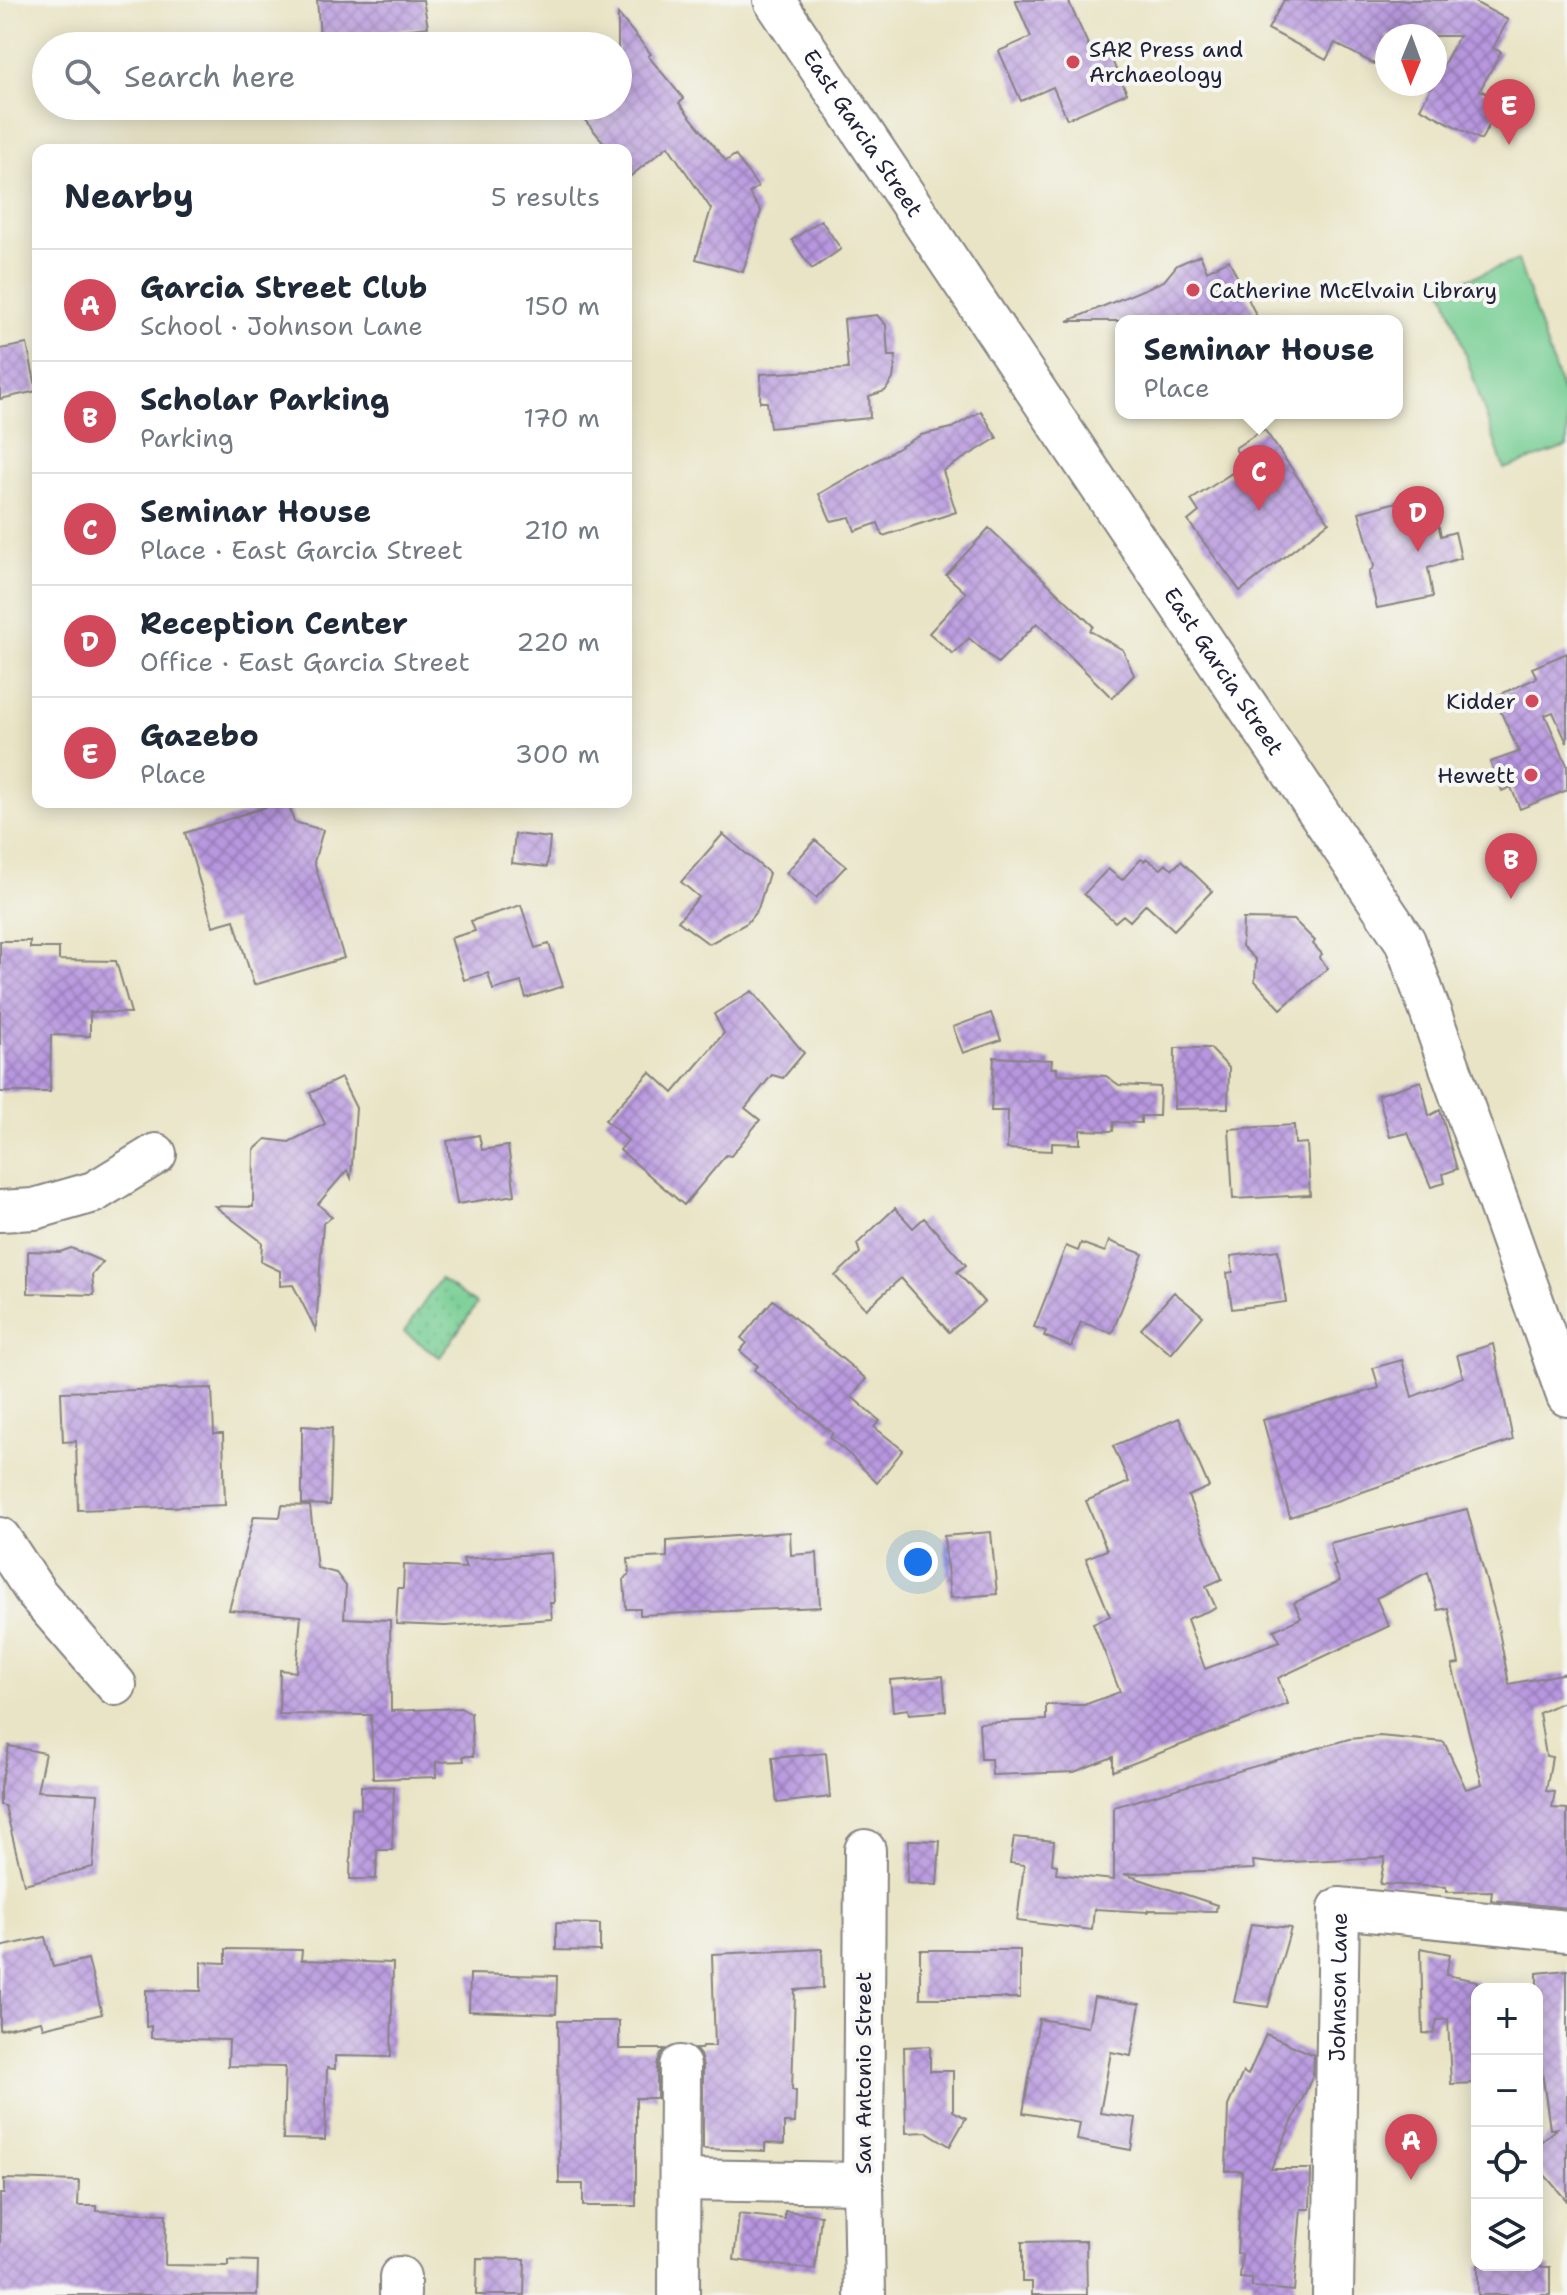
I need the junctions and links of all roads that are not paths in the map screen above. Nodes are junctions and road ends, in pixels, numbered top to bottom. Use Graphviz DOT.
graph roads {
  1 [pos="774,0"];
  2 [pos="156,1154"];
  3 [pos="0,1211"];
  4 [pos="1567,1396"];
  5 [pos="0,1538"];
  6 [pos="116,1685"];
  7 [pos="865,1850"];
  8 [pos="1567,1931"];
  9 [pos="680,2066"];
  10 [pos="680,2180"];
  11 [pos="863,2183"];
  12 [pos="679,2295"];
  13 [pos="865,2295"];
  14 [pos="1333,2295"];
  1 -- 4 [label="street, East Garcia Street"];
  2 -- 3 [label="street"];
  5 -- 6 [label="street"];
  7 -- 11 [label="street, San Antonio Street"];
  8 -- 14 [label="street, Johnson Lane"];
  9 -- 10 [label="street"];
  10 -- 11 [label="street"];
  10 -- 12 [label="street"];
  11 -- 13 [label="street, San Antonio Street"];
}
